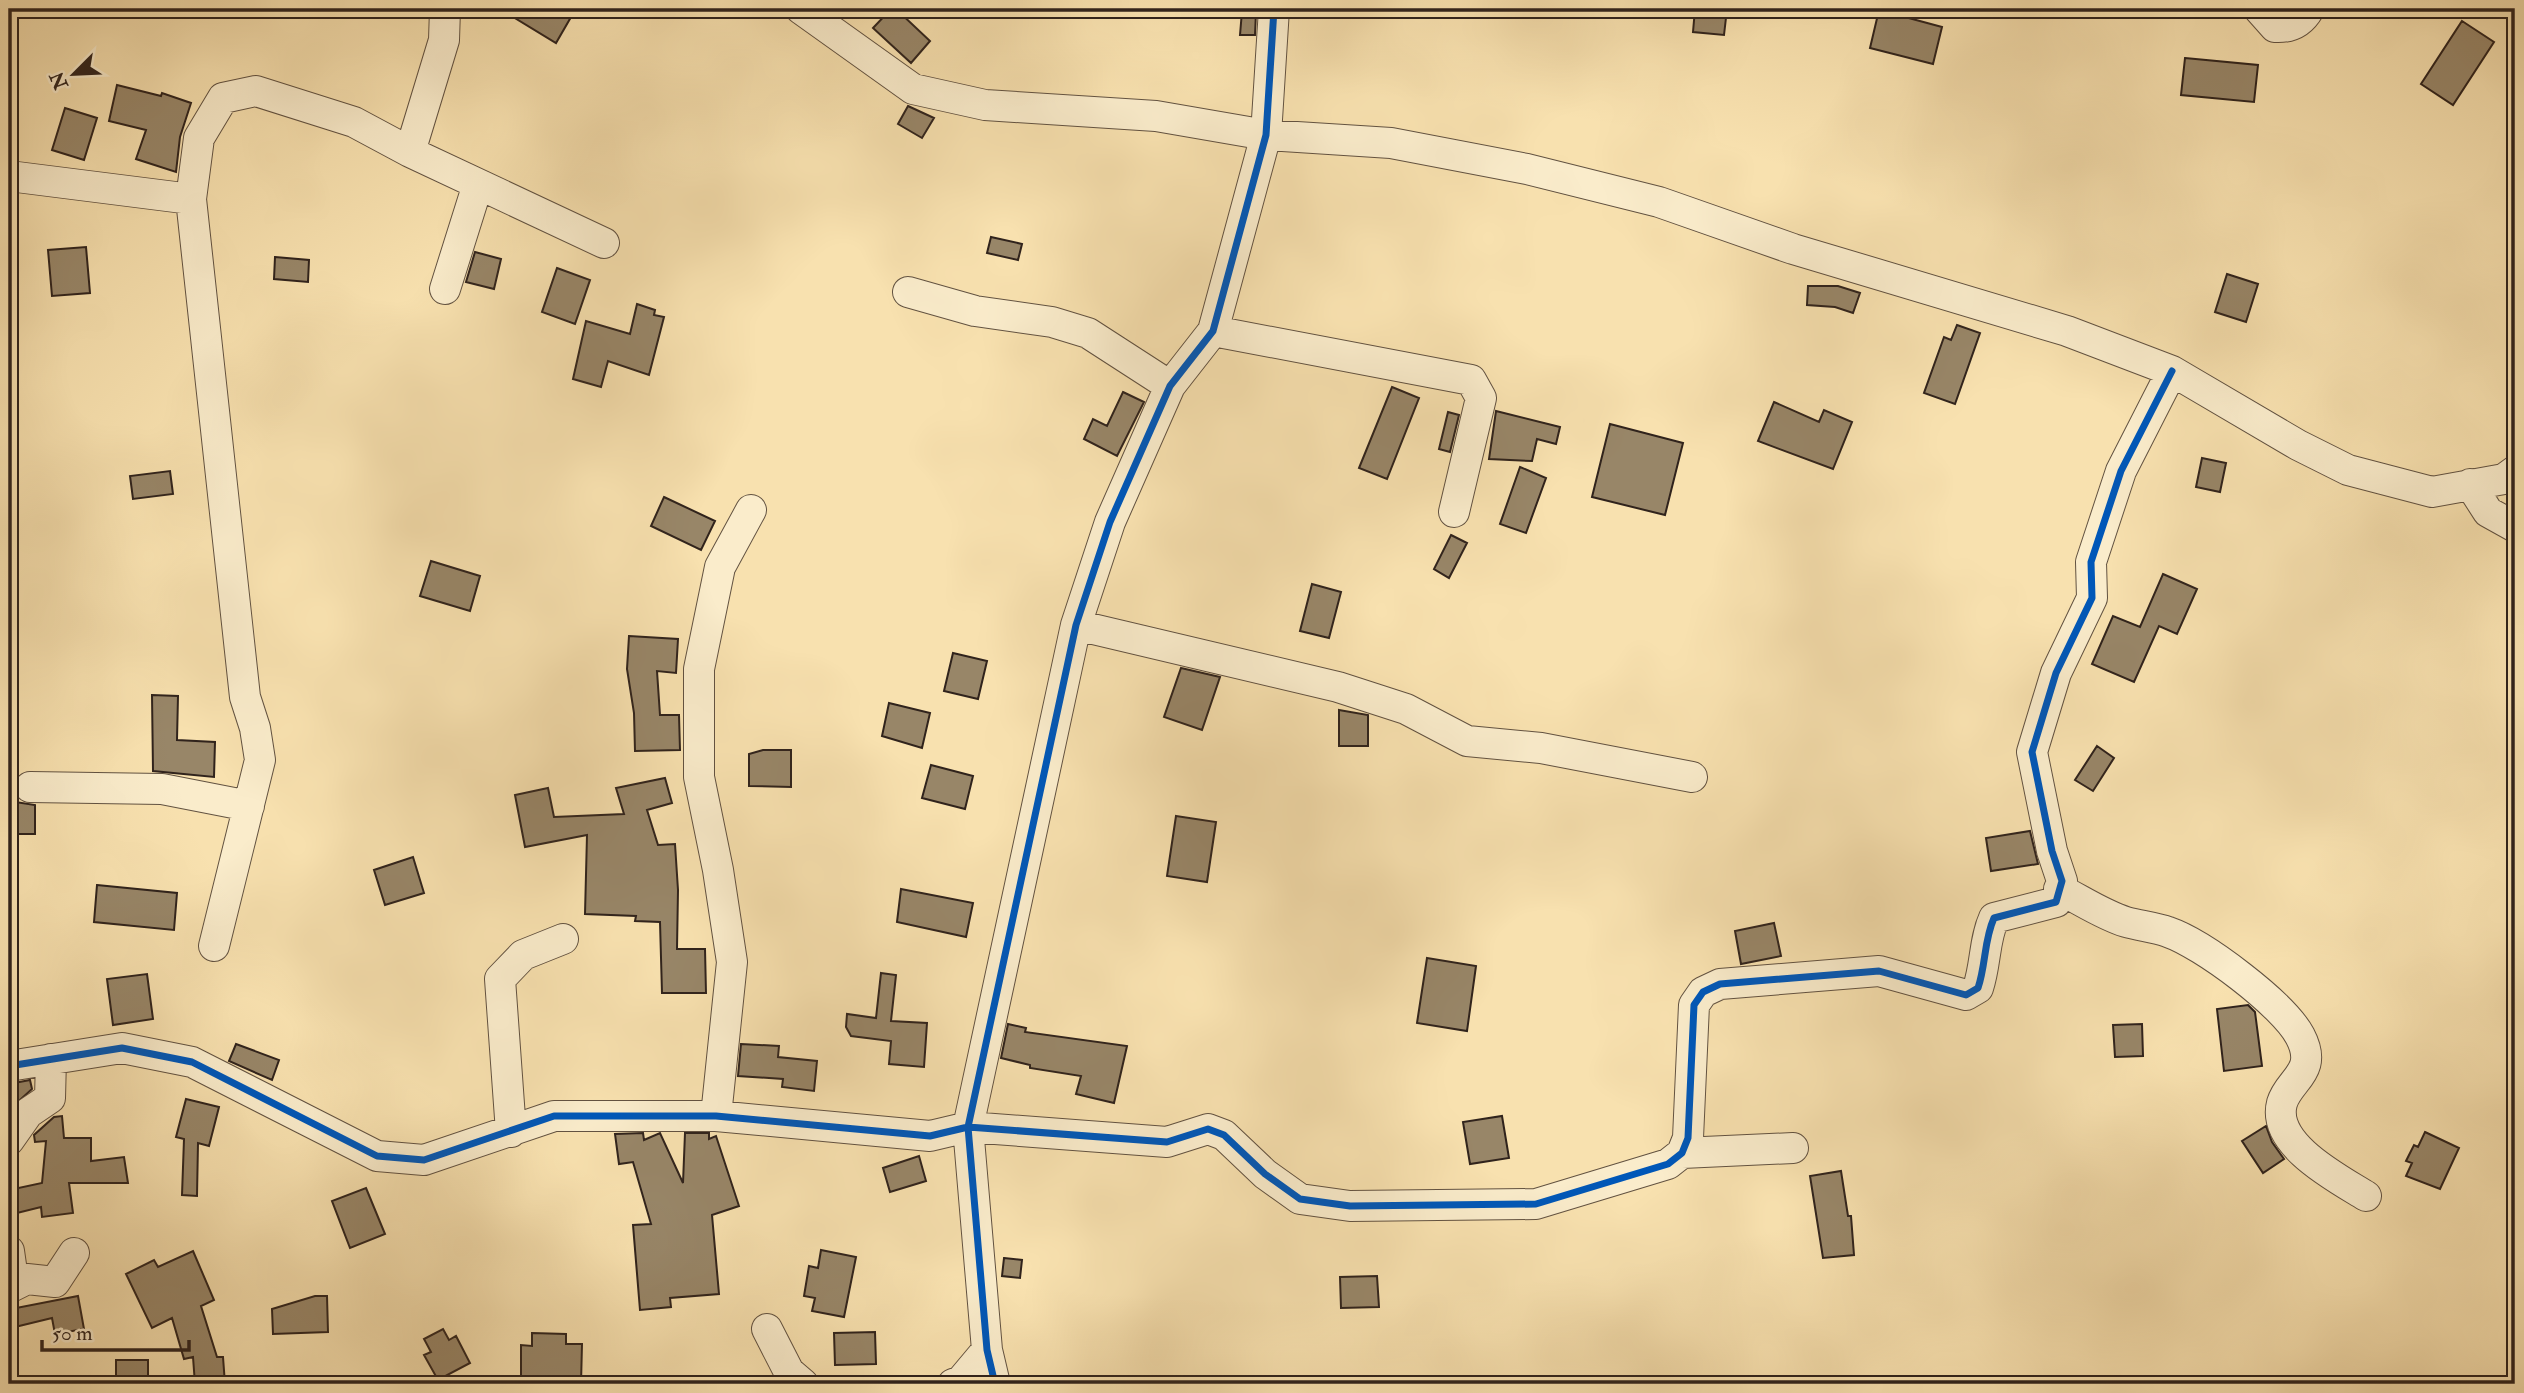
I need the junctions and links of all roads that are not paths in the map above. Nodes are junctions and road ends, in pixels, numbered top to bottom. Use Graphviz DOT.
graph roads {
  1 [pos="444,9"];
  2 [pos="802,9"];
  3 [pos="1274,9"];
  4 [pos="2259,9"];
  5 [pos="2309,9"];
  6 [pos="1266,135"];
  7 [pos="410,152"];
  8 [pos="9,176"];
  9 [pos="478,184"];
  10 [pos="191,199"];
  11 [pos="604,243"];
  12 [pos="444,289"];
  13 [pos="908,292"];
  14 [pos="1213,331"];
  15 [pos="2172,371"];
  16 [pos="1170,386"];
  17 [pos="2515,471"];
  18 [pos="2470,484"];
  19 [pos="751,510"];
  20 [pos="1454,512"];
  21 [pos="2515,527"];
  22 [pos="1076,625"];
  23 [pos="1692,777"];
  24 [pos="30,786"];
  25 [pos="249,806"];
  26 [pos="2059,889"];
  27 [pos="564,939"];
  28 [pos="214,946"];
  29 [pos="51,1059"];
  30 [pos="9,1066"];
  31 [pos="716,1116"];
  32 [pos="968,1127"];
  33 [pos="511,1132"];
  34 [pos="9,1140"];
  35 [pos="1793,1147"];
  36 [pos="1682,1153"];
  37 [pos="2366,1196"];
  38 [pos="9,1251"];
  39 [pos="74,1253"];
  40 [pos="9,1286"];
  41 [pos="767,1329"];
  42 [pos="987,1350"];
  43 [pos="803,1384"];
  44 [pos="953,1384"];
  45 [pos="995,1384"];
  1 -- 7 [label="street"];
  2 -- 6 [label="street"];
  3 -- 6 [label="street"];
  4 -- 5 [label="street"];
  6 -- 14 [label="street"];
  6 -- 15 [label="street"];
  7 -- 9 [label="street"];
  7 -- 10 [label="street"];
  8 -- 10 [label="street"];
  9 -- 11 [label="street"];
  9 -- 12 [label="street"];
  10 -- 25 [label="street"];
  13 -- 16 [label="street"];
  14 -- 16 [label="street"];
  14 -- 20 [label="street"];
  15 -- 18 [label="street"];
  15 -- 26 [label="street"];
  16 -- 22 [label="street"];
  17 -- 18 [label="street"];
  18 -- 21 [label="street"];
  19 -- 31 [label="street"];
  22 -- 23 [label="street"];
  22 -- 32 [label="street"];
  24 -- 25 [label="street"];
  25 -- 28 [label="street"];
  26 -- 36 [label="street"];
  26 -- 37 [label="street"];
  27 -- 33 [label="street"];
  29 -- 30 [label="street"];
  29 -- 33 [label="street"];
  29 -- 34 [label="street"];
  31 -- 32 [label="street"];
  31 -- 33 [label="street"];
  32 -- 36 [label="street"];
  32 -- 42 [label="street"];
  35 -- 36 [label="street"];
  38 -- 40 [label="street"];
  39 -- 40 [label="street"];
  41 -- 43 [label="street"];
  42 -- 44 [label="street"];
  42 -- 45 [label="street"];
}
